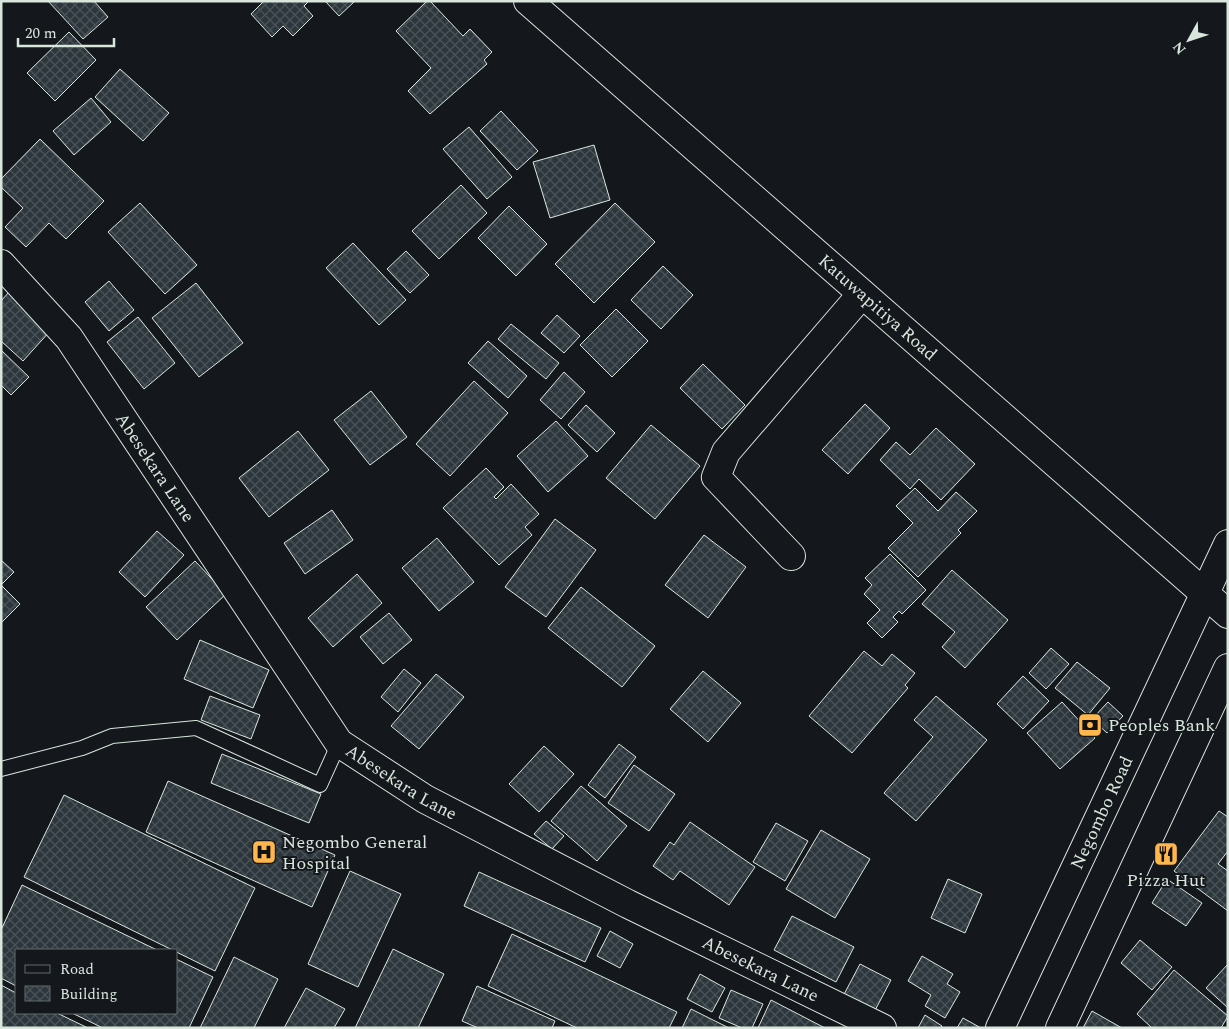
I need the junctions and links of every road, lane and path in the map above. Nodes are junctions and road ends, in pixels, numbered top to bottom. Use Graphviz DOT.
graph roads {
  1 [pos="528,1"];
  2 [pos="1,264"];
  3 [pos="862,294"];
  4 [pos="1228,544"];
  5 [pos="791,556"];
  6 [pos="1204,593"];
  7 [pos="1228,614"];
  8 [pos="1228,668"];
  9 [pos="339,743"];
  10 [pos="1,769"];
  11 [pos="882,1028"];
  12 [pos="1000,1028"];
  13 [pos="1060,1028"];
  1 -- 3 [label="main road, Katuwapitiya Road"];
  2 -- 9 [label="main road, Abesekara Lane"];
  3 -- 5 [label="main road"];
  3 -- 6 [label="main road, Katuwapitiya Road"];
  4 -- 6 [label="main road, Negombo Road"];
  6 -- 7 [label="main road, Katuwapitiya Road"];
  6 -- 12 [label="main road, Negombo Road"];
  8 -- 13 [label="main road"];
  9 -- 10 [label="lane"];
  9 -- 11 [label="main road, Abesekara Lane"];
}
